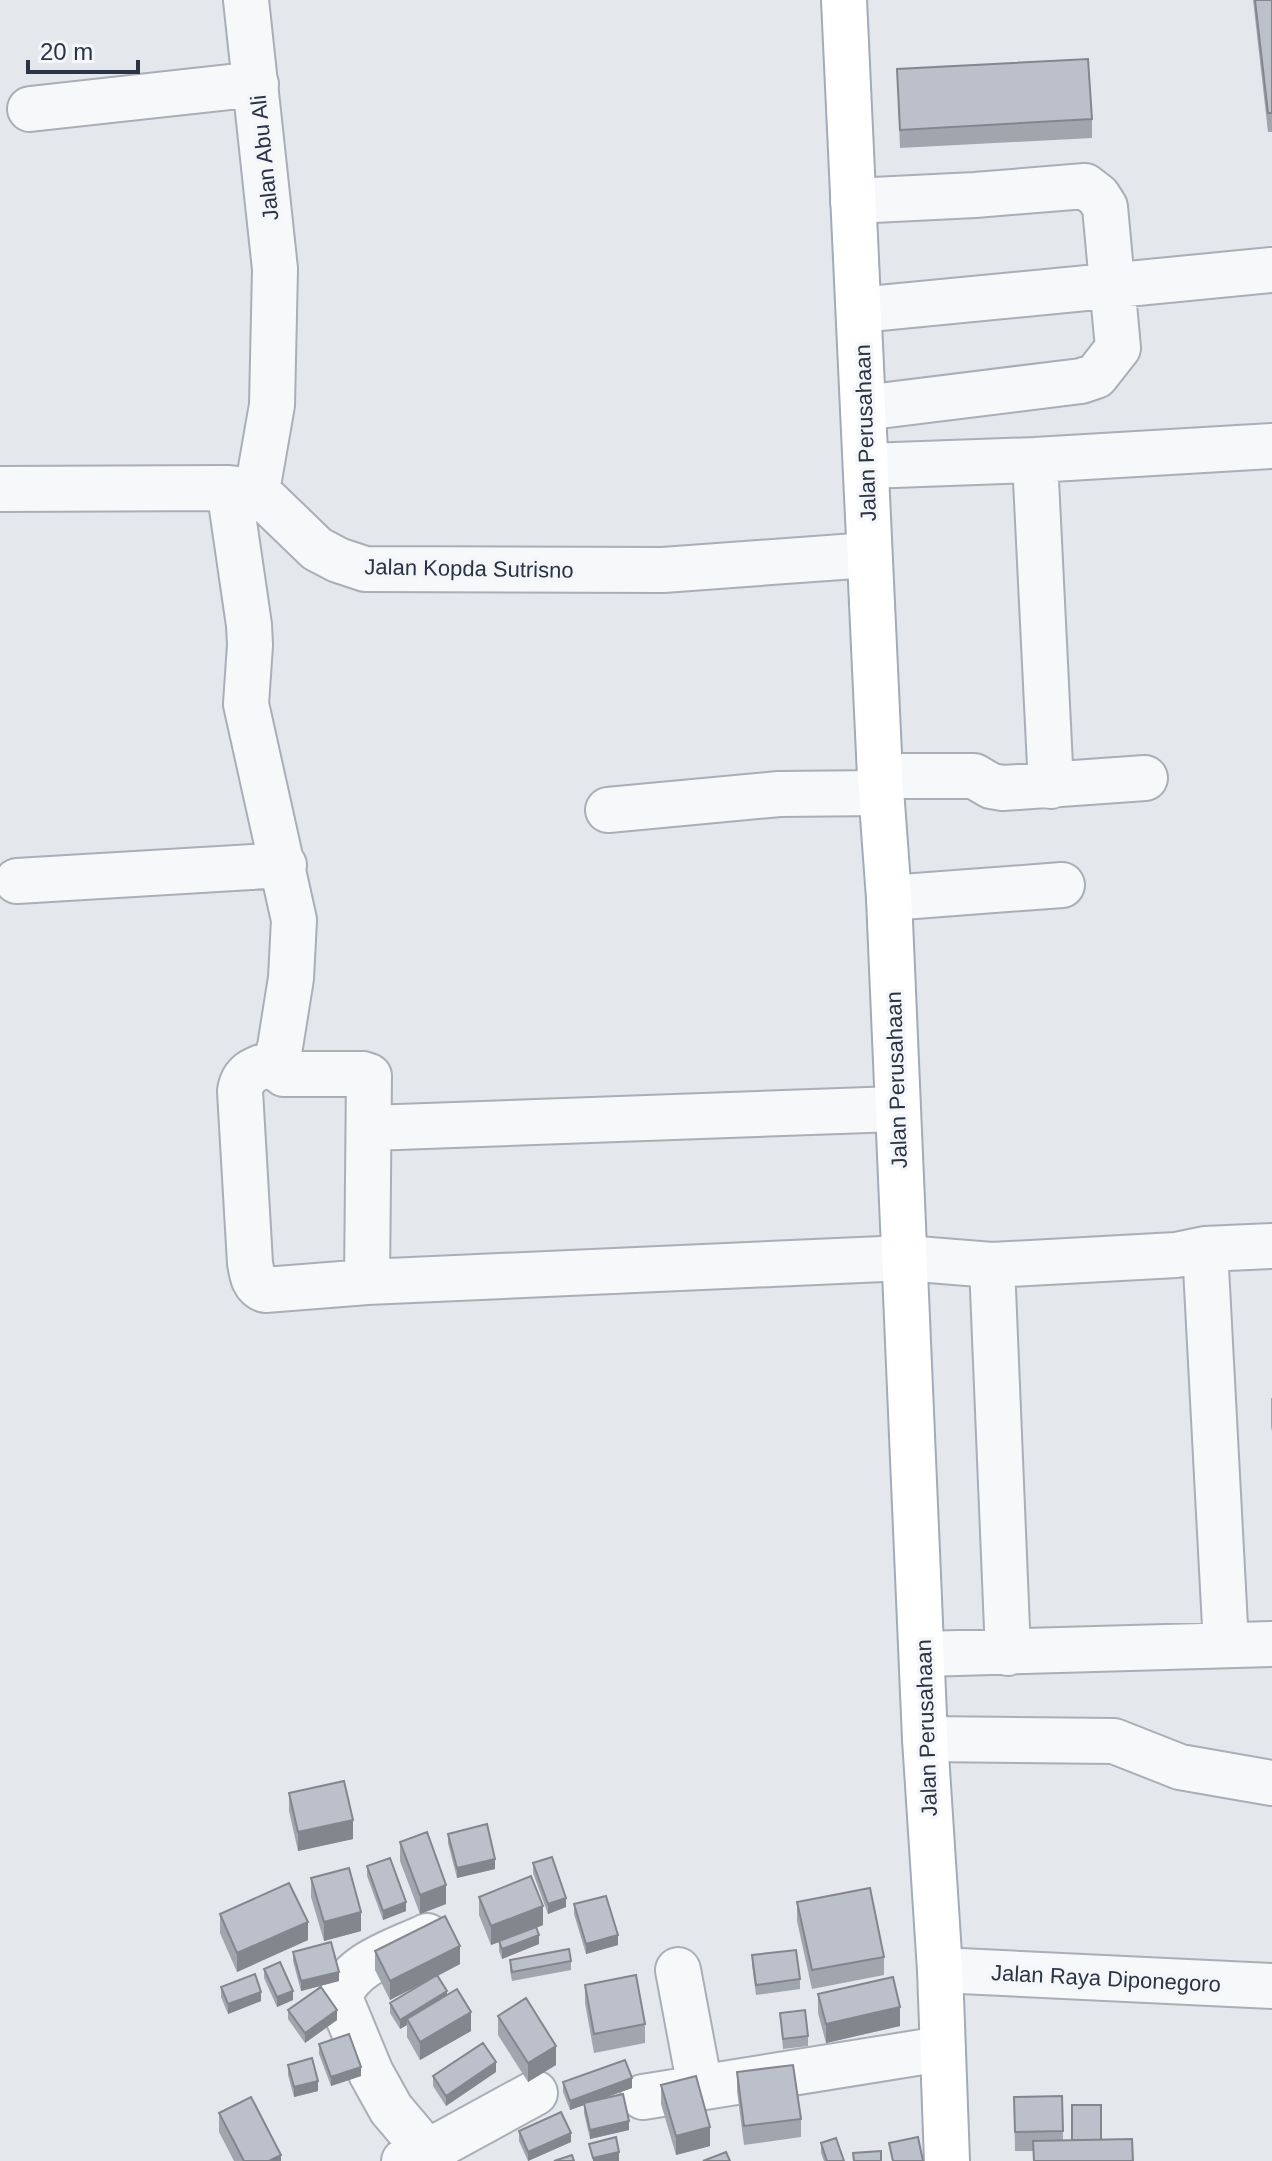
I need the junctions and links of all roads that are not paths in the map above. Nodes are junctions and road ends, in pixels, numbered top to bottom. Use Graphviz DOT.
graph roads {
  1 [pos="246,0"];
  2 [pos="844,0"];
  3 [pos="256,84"];
  4 [pos="30,109"];
  5 [pos="853,201"];
  6 [pos="1272,270"];
  7 [pos="1113,284"];
  8 [pos="859,310"];
  9 [pos="863,408"];
  10 [pos="1272,446"];
  11 [pos="1035,460"];
  12 [pos="867,466"];
  13 [pos="0,489"];
  14 [pos="243,490"];
  15 [pos="869,555"];
  16 [pos="1145,778"];
  17 [pos="880,785"];
  18 [pos="1051,786"];
  19 [pos="608,810"];
  20 [pos="284,865"];
  21 [pos="17,881"];
  22 [pos="1062,885"];
  23 [pos="889,898"];
  24 [pos="275,1062"];
  25 [pos="896,1109"];
  26 [pos="370,1128"];
  27 [pos="1272,1246"];
  28 [pos="1205,1249"];
  29 [pos="905,1258"];
  30 [pos="992,1265"];
  31 [pos="367,1282"];
  32 [pos="1272,1644"];
  33 [pos="1226,1645"];
  34 [pos="1008,1653"];
  35 [pos="923,1654"];
  36 [pos="925,1739"];
  37 [pos="1272,1783"];
  38 [pos="433,1934"];
  39 [pos="678,1970"];
  40 [pos="940,1970"];
  41 [pos="1272,1986"];
  42 [pos="941,2049"];
  43 [pos="700,2087"];
  44 [pos="535,2093"];
  45 [pos="643,2097"];
  46 [pos="422,2158"];
  47 [pos="947,2161"];
  1 -- 3 [label="street, Jalan Abu Ali"];
  2 -- 5 [label="main road, Jalan Perusahaan"];
  3 -- 4 [label="street"];
  3 -- 14 [label="street, Jalan Abu Ali"];
  5 -- 7 [label="street"];
  5 -- 8 [label="main road, Jalan Perusahaan"];
  6 -- 7 [label="street"];
  7 -- 8 [label="street"];
  7 -- 9 [label="street"];
  8 -- 9 [label="main road, Jalan Perusahaan"];
  9 -- 12 [label="main road, Jalan Perusahaan"];
  10 -- 11 [label="street"];
  11 -- 12 [label="street"];
  11 -- 18 [label="street"];
  12 -- 15 [label="main road, Jalan Perusahaan"];
  13 -- 14 [label="street"];
  14 -- 15 [label="street, Jalan Kopda Sutrisno"];
  14 -- 20 [label="street, Jalan Abu Ali"];
  15 -- 17 [label="main road, Jalan Perusahaan"];
  16 -- 18 [label="street"];
  17 -- 18 [label="street"];
  17 -- 19 [label="street"];
  17 -- 23 [label="main road, Jalan Perusahaan"];
  20 -- 21 [label="street"];
  20 -- 24 [label="street, Jalan Abu Ali"];
  22 -- 23 [label="street"];
  23 -- 25 [label="main road, Jalan Perusahaan"];
  24 -- 26 [label="street"];
  24 -- 31 [label="street"];
  25 -- 26 [label="street"];
  25 -- 29 [label="main road, Jalan Perusahaan"];
  26 -- 31 [label="street"];
  27 -- 28 [label="street"];
  28 -- 30 [label="street"];
  28 -- 33 [label="street"];
  29 -- 30 [label="street"];
  29 -- 31 [label="street"];
  29 -- 35 [label="main road, Jalan Perusahaan"];
  30 -- 34 [label="street"];
  32 -- 33 [label="street"];
  33 -- 34 [label="street"];
  34 -- 35 [label="street"];
  35 -- 36 [label="main road, Jalan Perusahaan"];
  36 -- 37 [label="street"];
  36 -- 40 [label="main road, Jalan Perusahaan"];
  38 -- 46 [label="street"];
  39 -- 43 [label="street"];
  40 -- 41 [label="street, Jalan Raya Diponegoro"];
  40 -- 42 [label="main road, Jalan Perusahaan"];
  42 -- 43 [label="street"];
  42 -- 47 [label="main road, Jalan Perusahaan"];
  43 -- 45 [label="street"];
  44 -- 46 [label="street"];
}
